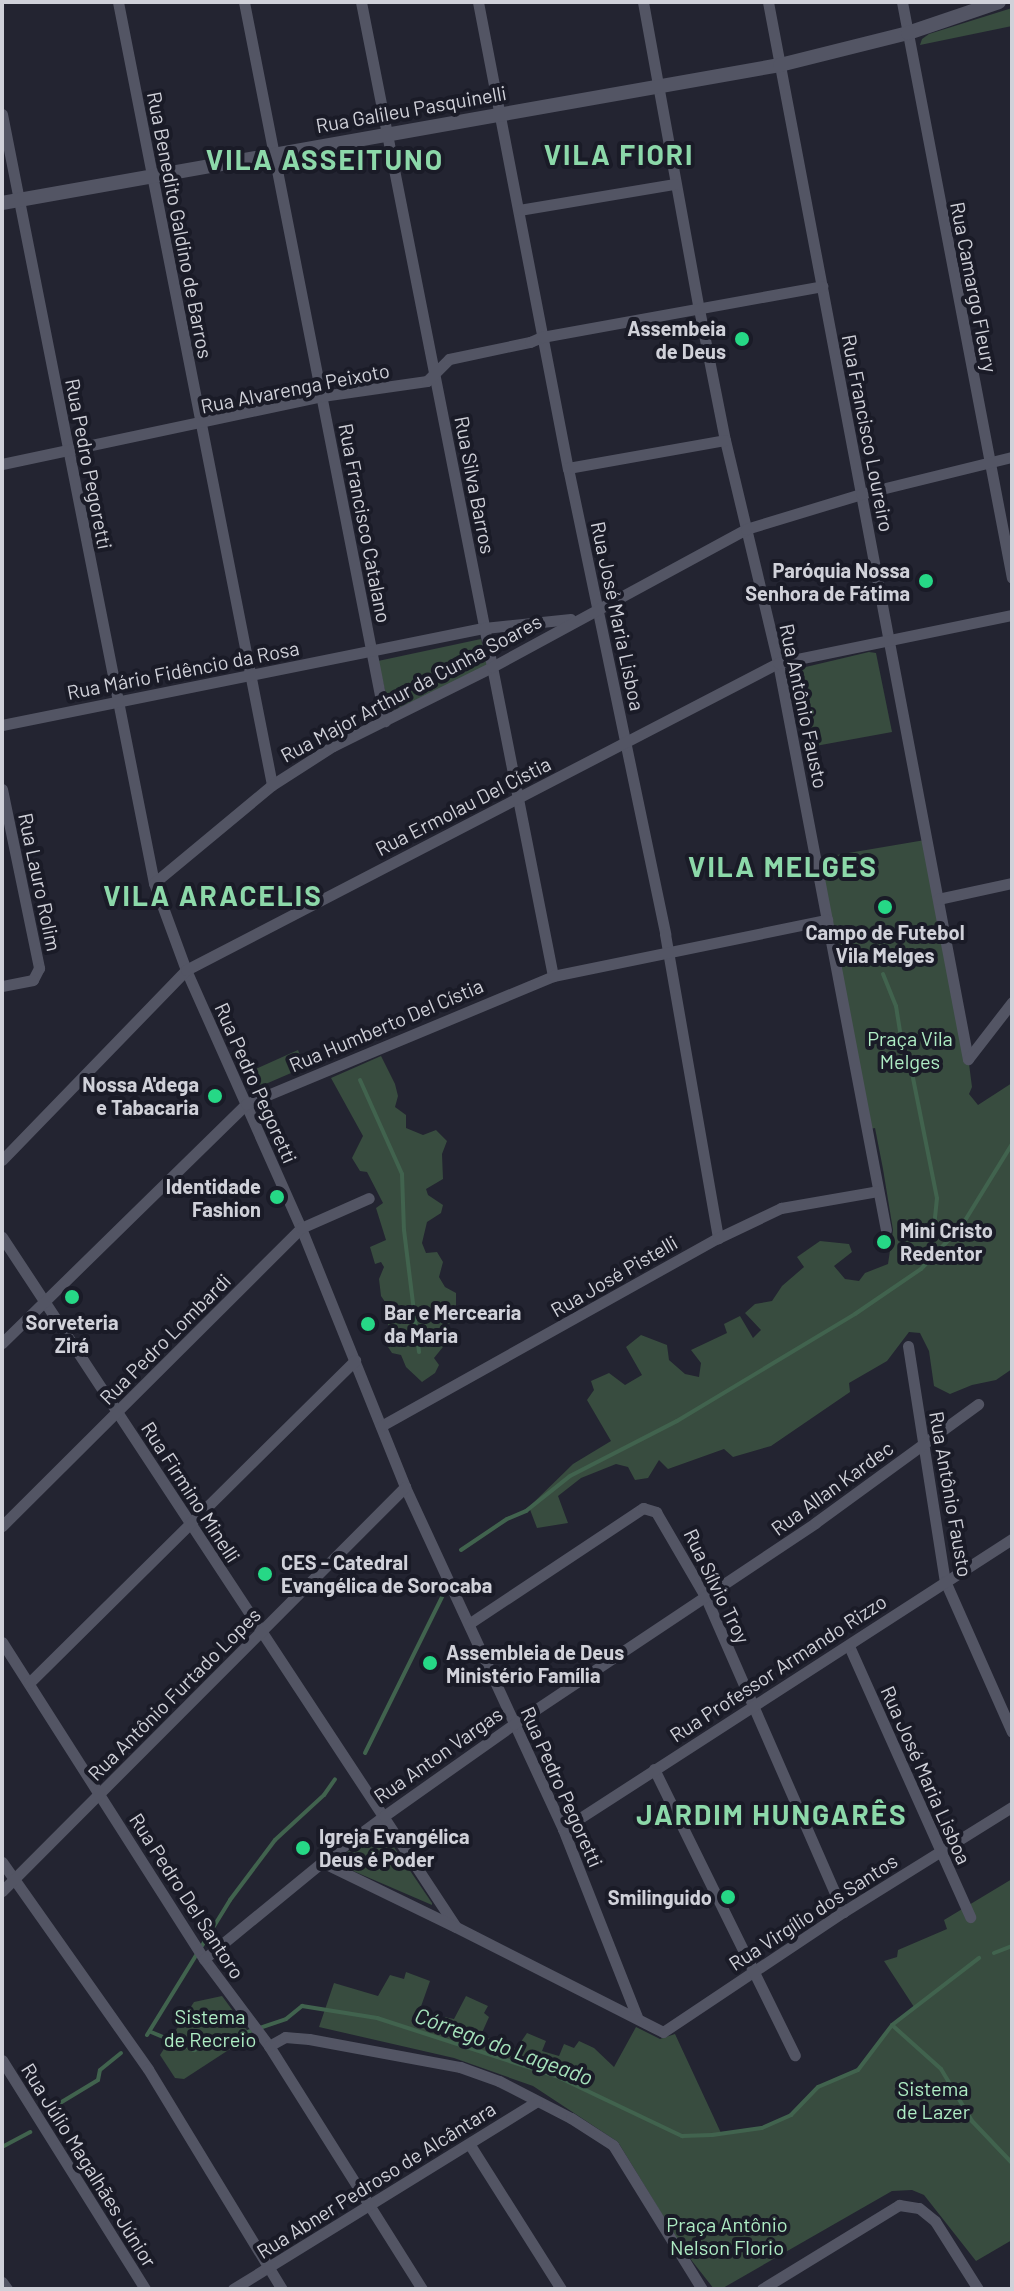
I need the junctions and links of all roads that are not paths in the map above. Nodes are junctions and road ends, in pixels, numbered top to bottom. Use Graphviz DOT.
graph roads {
  1 [pos="118,2"];
  2 [pos="244,2"];
  3 [pos="361,2"];
  4 [pos="478,2"];
  5 [pos="643,2"];
  6 [pos="768,2"];
  7 [pos="902,2"];
  8 [pos="999,2"];
  9 [pos="908,33"];
  10 [pos="780,65"];
  11 [pos="659,85"];
  12 [pos="500,113"];
  13 [pos="2,114"];
  14 [pos="386,133"];
  15 [pos="273,155"];
  16 [pos="152,177"];
  17 [pos="675,184"];
  18 [pos="19,200"];
  19 [pos="2,203"];
  20 [pos="519,210"];
  21 [pos="822,286"];
  22 [pos="699,309"];
  23 [pos="542,337"];
  24 [pos="436,372"];
  25 [pos="322,396"];
  26 [pos="201,425"];
  27 [pos="725,440"];
  28 [pos="67,451"];
  29 [pos="1012,457"];
  30 [pos="990,462"];
  31 [pos="2,464"];
  32 [pos="568,468"];
  33 [pos="861,494"];
  34 [pos="746,529"];
  35 [pos="1012,578"];
  36 [pos="597,608"];
  37 [pos="1012,615"];
  38 [pos="576,619"];
  39 [pos="484,628"];
  40 [pos="889,638"];
  41 [pos="371,650"];
  42 [pos="778,663"];
  43 [pos="492,667"];
  44 [pos="250,675"];
  45 [pos="118,702"];
  46 [pos="385,721"];
  47 [pos="2,725"];
  48 [pos="627,744"];
  49 [pos="272,785"];
  50 [pos="2,789"];
  51 [pos="517,797"];
  52 [pos="154,883"];
  53 [pos="1012,883"];
  54 [pos="938,899"];
  55 [pos="827,920"];
  56 [pos="668,949"];
  57 [pos="186,970"];
  58 [pos="553,976"];
  59 [pos="2,986"];
  60 [pos="1012,1002"];
  61 [pos="246,1104"];
  62 [pos="2,1160"];
  63 [pos="878,1191"];
  64 [pos="369,1198"];
  65 [pos="301,1228"];
  66 [pos="886,1230"];
  67 [pos="2,1237"];
  68 [pos="718,1238"];
  69 [pos="45,1300"];
  70 [pos="2,1343"];
  71 [pos="908,1346"];
  72 [pos="355,1360"];
  73 [pos="978,1404"];
  74 [pos="117,1412"];
  75 [pos="381,1426"];
  76 [pos="924,1443"];
  77 [pos="405,1487"];
  78 [pos="190,1524"];
  79 [pos="2,1526"];
  80 [pos="1012,1539"];
  81 [pos="945,1581"];
  82 [pos="706,1598"];
  83 [pos="470,1623"];
  84 [pos="260,1632"];
  85 [pos="2,1642"];
  86 [pos="849,1646"];
  87 [pos="29,1683"];
  88 [pos="752,1704"];
  89 [pos="514,1724"];
  90 [pos="1012,1732"];
  91 [pos="654,1769"];
  92 [pos="99,1794"];
  93 [pos="1012,1807"];
  94 [pos="384,1816"];
  95 [pos="563,1829"];
  96 [pos="940,1852"];
  97 [pos="2,1862"];
  98 [pos="322,1862"];
  99 [pos="13,1880"];
  100 [pos="2,1891"];
  101 [pos="843,1912"];
  102 [pos="970,1917"];
  103 [pos="456,1927"];
  104 [pos="204,1959"];
  105 [pos="754,1971"];
  106 [pos="637,2017"];
  107 [pos="269,2046"];
  108 [pos="795,2055"];
  109 [pos="2,2060"];
  110 [pos="537,2101"];
  111 [pos="470,2145"];
  112 [pos="369,2205"];
  113 [pos="270,2267"];
  114 [pos="2,2282"];
  115 [pos="7,2289"];
  116 [pos="145,2289"];
  117 [pos="233,2289"];
  118 [pos="282,2289"];
  119 [pos="422,2289"];
  120 [pos="561,2289"];
  121 [pos="702,2289"];
  122 [pos="762,2289"];
  123 [pos="978,2289"];
  1 -- 16 [label="street, Rua Benedito Galdino de Barros"];
  2 -- 15 [label="street, Rua Francisco Catalano"];
  3 -- 14 [label="street, Rua Silva Barros"];
  4 -- 12 [label="street, Rua José Maria Lisboa"];
  5 -- 11 [label="street, Rua Antônio Fausto"];
  6 -- 10 [label="street, Rua Francisco Loureiro"];
  7 -- 9 [label="street, Rua Camargo Fleury"];
  8 -- 9 [label="street, Rua Galileu Pasquinelli"];
  9 -- 10 [label="street, Rua Galileu Pasquinelli"];
  9 -- 30 [label="street, Rua Camargo Fleury"];
  10 -- 11 [label="street, Rua Galileu Pasquinelli"];
  10 -- 21 [label="street, Rua Francisco Loureiro"];
  11 -- 12 [label="street, Rua Galileu Pasquinelli"];
  11 -- 17 [label="street, Rua Antônio Fausto"];
  12 -- 14 [label="street, Rua Galileu Pasquinelli"];
  12 -- 20 [label="street, Rua José Maria Lisboa"];
  13 -- 18 [label="street, Rua Pedro Pegoretti"];
  14 -- 15 [label="street, Rua Galileu Pasquinelli"];
  14 -- 24 [label="street, Rua Silva Barros"];
  15 -- 16 [label="street, Rua Galileu Pasquinelli"];
  15 -- 25 [label="street, Rua Francisco Catalano"];
  16 -- 18 [label="street, Rua Galileu Pasquinelli"];
  16 -- 26 [label="street, Rua Benedito Galdino de Barros"];
  17 -- 20 [label="street"];
  17 -- 22 [label="street, Rua Antônio Fausto"];
  18 -- 19 [label="street, Rua Galileu Pasquinelli"];
  18 -- 28 [label="street, Rua Pedro Pegoretti"];
  20 -- 23 [label="street, Rua José Maria Lisboa"];
  21 -- 22 [label="street, Rua Alvarenga Peixoto"];
  21 -- 33 [label="street, Rua Francisco Loureiro"];
  22 -- 23 [label="street, Rua Alvarenga Peixoto"];
  22 -- 27 [label="street, Rua Antônio Fausto"];
  23 -- 24 [label="street, Rua Alvarenga Peixoto"];
  23 -- 32 [label="street, Rua José Maria Lisboa"];
  24 -- 25 [label="street, Rua Alvarenga Peixoto"];
  24 -- 39 [label="street, Rua Silva Barros"];
  25 -- 26 [label="street, Rua Alvarenga Peixoto"];
  25 -- 41 [label="street, Rua Francisco Catalano"];
  26 -- 28 [label="street, Rua Alvarenga Peixoto"];
  26 -- 44 [label="street, Rua Benedito Galdino de Barros"];
  27 -- 32 [label="street"];
  27 -- 34 [label="street, Rua Antônio Fausto"];
  28 -- 31 [label="street, Rua Alvarenga Peixoto"];
  28 -- 45 [label="street, Rua Pedro Pegoretti"];
  29 -- 30 [label="street, Rua Major Arthur da Cunha Soares"];
  30 -- 33 [label="street, Rua Major Arthur da Cunha Soares"];
  30 -- 35 [label="street, Rua Camargo Fleury"];
  32 -- 36 [label="street, Rua José Maria Lisboa"];
  33 -- 34 [label="street, Rua Major Arthur da Cunha Soares"];
  33 -- 40 [label="street, Rua Francisco Loureiro"];
  34 -- 36 [label="street, Rua Major Arthur da Cunha Soares"];
  34 -- 42 [label="street, Rua Antônio Fausto"];
  36 -- 38 [label="street, Rua Major Arthur da Cunha Soares"];
  36 -- 48 [label="street, Rua José Maria Lisboa"];
  37 -- 40 [label="street, Rua Ermolau Del Cístia"];
  38 -- 39 [label="street, Rua Major Arthur da Cunha Soares"];
  38 -- 43 [label="street, Rua Major Arthur da Cunha Soares"];
  39 -- 41 [label="street, Rua Major Arthur da Cunha Soares"];
  39 -- 43 [label="street, Rua Silva Barros"];
  40 -- 42 [label="street, Rua Ermolau Del Cístia"];
  40 -- 54 [label="street, Rua Francisco Loureiro"];
  41 -- 44 [label="street, Rua Mário Fidêncio da Rosa"];
  41 -- 46 [label="street, Rua Francisco Catalano"];
  42 -- 48 [label="street, Rua Ermolau Del Cístia"];
  42 -- 55 [label="street, Rua Antônio Fausto"];
  43 -- 46 [label="street, Rua Major Arthur da Cunha Soares"];
  43 -- 51 [label="street, Rua Silva Barros"];
  44 -- 45 [label="street, Rua Mário Fidêncio da Rosa"];
  44 -- 49 [label="street, Rua Benedito Galdino de Barros"];
  45 -- 47 [label="street, Rua Mário Fidêncio da Rosa"];
  45 -- 52 [label="street, Rua Pedro Pegoretti"];
  46 -- 49 [label="street, Rua Major Arthur da Cunha Soares"];
  48 -- 51 [label="street, Rua Ermolau Del Cístia"];
  48 -- 56 [label="street, Rua José Maria Lisboa"];
  49 -- 52 [label="street, Rua Major Arthur da Cunha Soares"];
  50 -- 59 [label="street, Rua Lauro Rolim"];
  51 -- 57 [label="street, Rua Ermolau Del Cístia"];
  51 -- 58 [label="street, Rua Silva Barros"];
  52 -- 57 [label="street, Rua Pedro Pegoretti"];
  53 -- 54 [label="street"];
  54 -- 60 [label="street, Rua Francisco Loureiro"];
  55 -- 56 [label="street, Rua Humberto Del Cístia"];
  55 -- 63 [label="street, Rua Antônio Fausto"];
  56 -- 58 [label="street, Rua Humberto Del Cístia"];
  56 -- 68 [label="street, Rua José Maria Lisboa"];
  57 -- 61 [label="street, Rua Pedro Pegoretti"];
  57 -- 62 [label="street, Rua Ermolau Del Cístia"];
  58 -- 61 [label="street, Rua Humberto Del Cístia"];
  61 -- 65 [label="street, Rua Pedro Pegoretti"];
  61 -- 69 [label="street, Rua Humberto Del Cístia"];
  63 -- 66 [label="street, Rua Antônio Fausto"];
  63 -- 68 [label="street, Rua José Pistelli"];
  64 -- 65 [label="street, Rua Pedro Lombardi"];
  65 -- 72 [label="street, Rua Pedro Pegoretti"];
  65 -- 74 [label="street, Rua Pedro Lombardi"];
  67 -- 69 [label="street, Rua Firmino Minelli"];
  68 -- 75 [label="street, Rua José Pistelli"];
  69 -- 70 [label="street, Rua Humberto Del Cístia"];
  69 -- 74 [label="street, Rua Firmino Minelli"];
  71 -- 76 [label="street, Rua Antônio Fausto"];
  72 -- 75 [label="street, Rua Pedro Pegoretti"];
  72 -- 78 [label="street"];
  73 -- 76 [label="street, Rua Allan Kardec"];
  74 -- 78 [label="street, Rua Firmino Minelli"];
  74 -- 79 [label="street, Rua Pedro Lombardi"];
  75 -- 77 [label="street, Rua Pedro Pegoretti"];
  76 -- 81 [label="street, Rua Antônio Fausto"];
  76 -- 82 [label="street, Rua Allan Kardec"];
  77 -- 83 [label="street, Rua Pedro Pegoretti"];
  77 -- 84 [label="street, Rua Antônio Furtado Lopes"];
  78 -- 84 [label="street, Rua Firmino Minelli"];
  78 -- 87 [label="street"];
  80 -- 81 [label="street, Rua Professor Armando Rizzo"];
  81 -- 86 [label="street, Rua Professor Armando Rizzo"];
  81 -- 90 [label="street, Rua Antônio Fausto"];
  82 -- 83 [label="street, Rua Sílvio Troy"];
  82 -- 88 [label="street, Rua Sílvio Troy"];
  82 -- 89 [label="street, Rua Anton Vargas"];
  83 -- 89 [label="street, Rua Pedro Pegoretti"];
  84 -- 92 [label="street, Rua Antônio Furtado Lopes"];
  84 -- 94 [label="street, Rua Firmino Minelli"];
  85 -- 87 [label="street, Rua Pedro Del Santoro"];
  86 -- 88 [label="street, Rua Professor Armando Rizzo"];
  86 -- 96 [label="street, Rua José Maria Lisboa"];
  87 -- 92 [label="street, Rua Pedro Del Santoro"];
  88 -- 91 [label="street, Rua Professor Armando Rizzo"];
  88 -- 101 [label="street, Rua Sílvio Troy"];
  89 -- 94 [label="street, Rua Anton Vargas"];
  89 -- 95 [label="street, Rua Pedro Pegoretti"];
  91 -- 95 [label="street, Rua Professor Armando Rizzo"];
  91 -- 105 [label="street"];
  92 -- 99 [label="street, Rua Antônio Furtado Lopes"];
  92 -- 104 [label="street, Rua Pedro Del Santoro"];
  93 -- 96 [label="street, Rua Virgílio dos Santos"];
  94 -- 98 [label="street, Rua Anton Vargas"];
  94 -- 103 [label="street, Rua Firmino Minelli"];
  95 -- 106 [label="street, Rua Pedro Pegoretti"];
  96 -- 101 [label="street, Rua Virgílio dos Santos"];
  96 -- 102 [label="street, Rua José Maria Lisboa"];
  97 -- 99 [label="street"];
  98 -- 103 [label="street"];
  98 -- 104 [label="street, Rua Anton Vargas"];
  99 -- 100 [label="street, Rua Antônio Furtado Lopes"];
  99 -- 113 [label="street"];
  101 -- 105 [label="street, Rua Virgílio dos Santos"];
  103 -- 106 [label="street"];
  104 -- 107 [label="street, Rua Pedro Del Santoro"];
  105 -- 106 [label="street, Rua Virgílio dos Santos"];
  105 -- 108 [label="street"];
  107 -- 110 [label="street"];
  107 -- 112 [label="street, Rua Pedro Del Santoro"];
  109 -- 116 [label="street, Rua Júlio Magalhães Júnior"];
  110 -- 111 [label="street, Rua Abner Pedroso de Alcântara"];
  110 -- 121 [label="street"];
  111 -- 112 [label="street, Rua Abner Pedroso de Alcântara"];
  111 -- 120 [label="street"];
  112 -- 113 [label="street, Rua Abner Pedroso de Alcântara"];
  112 -- 119 [label="street, Rua Pedro Del Santoro"];
  113 -- 117 [label="street, Rua Abner Pedroso de Alcântara"];
  113 -- 118 [label="street"];
  114 -- 115 [label="street"];
  122 -- 123 [label="street"];
}
